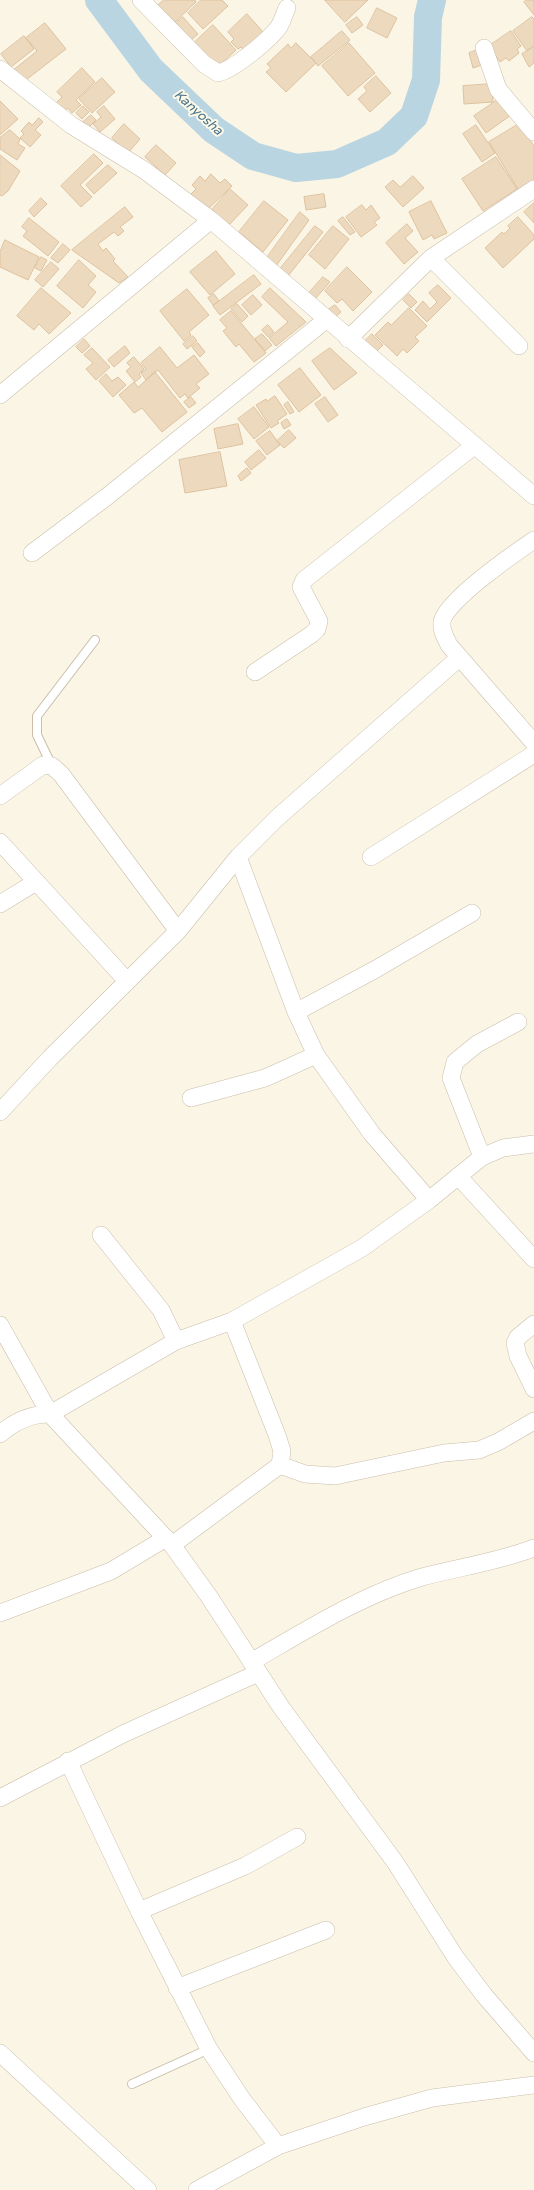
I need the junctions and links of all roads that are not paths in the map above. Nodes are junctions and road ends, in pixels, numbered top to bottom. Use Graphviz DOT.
graph roads {
  1 [pos="141,0"];
  2 [pos="285,3"];
  3 [pos="484,48"];
  4 [pos="0,69"];
  5 [pos="534,132"];
  6 [pos="534,189"];
  7 [pos="211,220"];
  8 [pos="431,258"];
  9 [pos="327,319"];
  10 [pos="348,339"];
  11 [pos="520,346"];
  12 [pos="0,394"];
  13 [pos="475,445"];
  14 [pos="534,496"];
  15 [pos="534,540"];
  16 [pos="32,553"];
  17 [pos="95,640"];
  18 [pos="459,658"];
  19 [pos="255,672"];
  20 [pos="534,744"];
  21 [pos="534,754"];
  22 [pos="52,766"];
  23 [pos="0,796"];
  24 [pos="0,842"];
  25 [pos="238,857"];
  26 [pos="371,857"];
  27 [pos="36,882"];
  28 [pos="0,904"];
  29 [pos="472,913"];
  30 [pos="178,930"];
  31 [pos="127,981"];
  32 [pos="296,1012"];
  33 [pos="518,1022"];
  34 [pos="316,1055"];
  35 [pos="190,1098"];
  36 [pos="0,1112"];
  37 [pos="534,1144"];
  38 [pos="482,1157"];
  39 [pos="458,1176"];
  40 [pos="429,1200"];
  41 [pos="101,1235"];
  42 [pos="534,1259"];
  43 [pos="232,1321"];
  44 [pos="534,1324"];
  45 [pos="0,1325"];
  46 [pos="176,1342"];
  47 [pos="534,1389"];
  48 [pos="50,1414"];
  49 [pos="534,1421"];
  50 [pos="0,1434"];
  51 [pos="280,1464"];
  52 [pos="169,1542"];
  53 [pos="534,1548"];
  54 [pos="0,1613"];
  55 [pos="254,1668"];
  56 [pos="68,1761"];
  57 [pos="0,1798"];
  58 [pos="297,1837"];
  59 [pos="139,1910"];
  60 [pos="326,1930"];
  61 [pos="177,1988"];
  62 [pos="209,2049"];
  63 [pos="534,2053"];
  64 [pos="0,2054"];
  65 [pos="132,2084"];
  66 [pos="534,2086"];
  67 [pos="278,2146"];
  68 [pos="148,2190"];
  69 [pos="197,2190"];
  1 -- 2 [label="street"];
  3 -- 5 [label="street"];
  4 -- 7 [label="street"];
  6 -- 8 [label="street"];
  7 -- 9 [label="street"];
  7 -- 12 [label="street"];
  8 -- 10 [label="street"];
  8 -- 11 [label="street"];
  9 -- 10 [label="street"];
  9 -- 16 [label="street"];
  10 -- 13 [label="street"];
  13 -- 14 [label="street"];
  13 -- 19 [label="street"];
  15 -- 18 [label="street"];
  17 -- 22 [label="lane"];
  18 -- 20 [label="street"];
  18 -- 25 [label="street"];
  21 -- 26 [label="street"];
  22 -- 23 [label="street"];
  22 -- 30 [label="street"];
  24 -- 27 [label="street"];
  25 -- 30 [label="street"];
  25 -- 32 [label="street"];
  27 -- 28 [label="street"];
  27 -- 31 [label="street"];
  29 -- 32 [label="street"];
  30 -- 31 [label="street"];
  31 -- 36 [label="street"];
  32 -- 34 [label="street"];
  33 -- 38 [label="street"];
  34 -- 35 [label="street"];
  34 -- 40 [label="street"];
  37 -- 38 [label="street"];
  38 -- 39 [label="street"];
  39 -- 40 [label="street"];
  39 -- 42 [label="street"];
  40 -- 43 [label="street"];
  41 -- 46 [label="street"];
  43 -- 46 [label="street"];
  43 -- 51 [label="street"];
  44 -- 47 [label="street"];
  45 -- 48 [label="street"];
  46 -- 48 [label="street"];
  48 -- 50 [label="street"];
  48 -- 52 [label="street"];
  49 -- 51 [label="street"];
  51 -- 52 [label="street"];
  52 -- 54 [label="street"];
  52 -- 55 [label="street"];
  53 -- 55 [label="street"];
  55 -- 56 [label="street"];
  55 -- 63 [label="street"];
  56 -- 57 [label="street"];
  56 -- 59 [label="street"];
  58 -- 59 [label="street"];
  59 -- 61 [label="street"];
  60 -- 61 [label="street"];
  61 -- 62 [label="street"];
  62 -- 65 [label="lane"];
  62 -- 67 [label="street"];
  64 -- 68 [label="street"];
  66 -- 67 [label="street"];
  67 -- 69 [label="street"];
}
